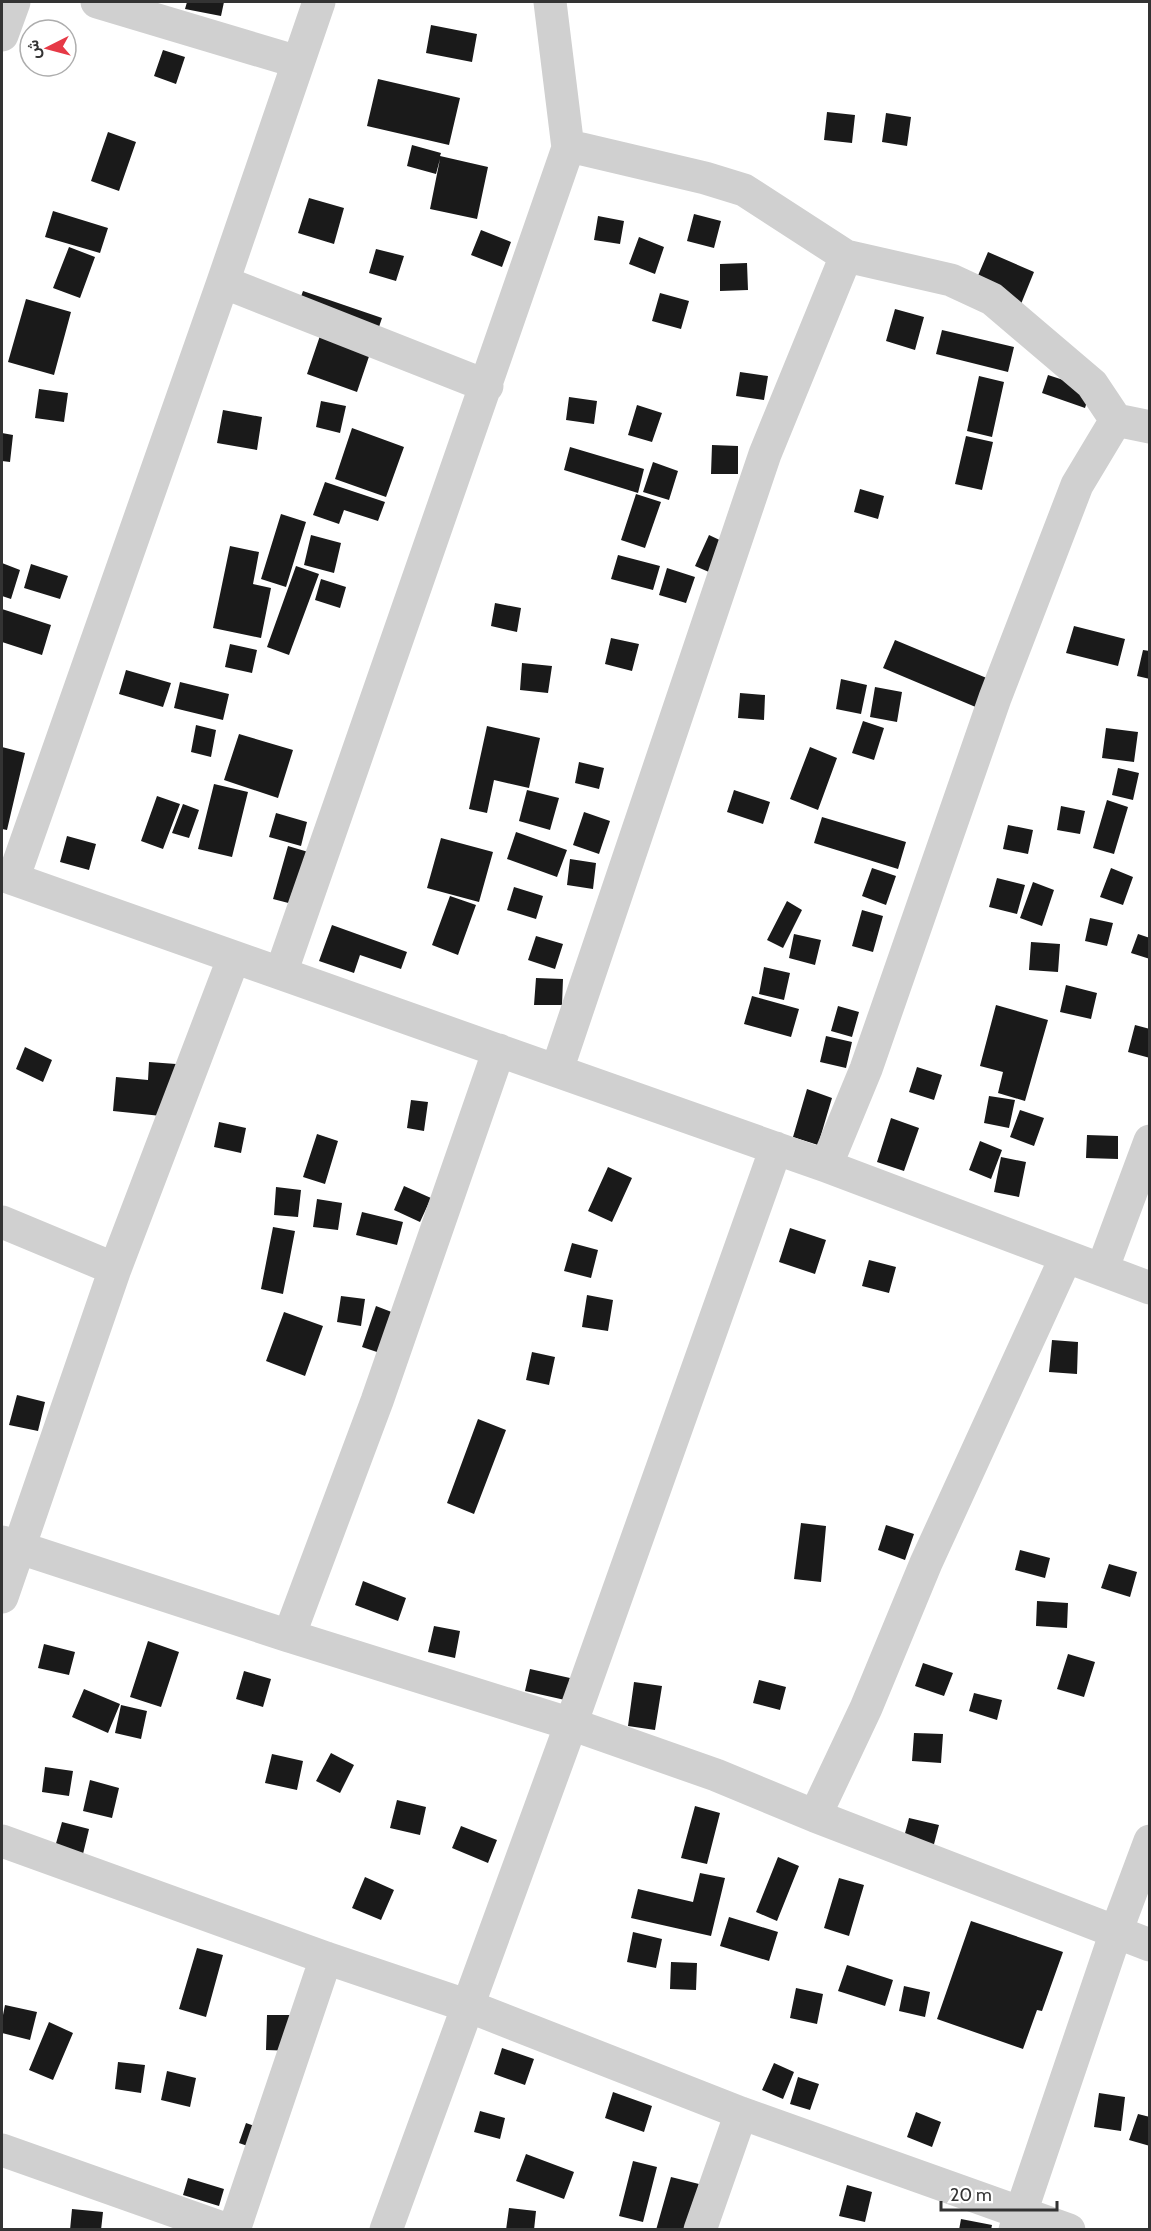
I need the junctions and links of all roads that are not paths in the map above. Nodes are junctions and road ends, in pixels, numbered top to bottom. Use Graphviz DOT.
graph roads {
  1 [pos="14,2"];
  2 [pos="97,2"];
  3 [pos="319,2"];
  4 [pos="550,2"];
  5 [pos="2,35"];
  6 [pos="298,62"];
  7 [pos="568,148"];
  8 [pos="846,256"];
  9 [pos="223,282"];
  10 [pos="487,386"];
  11 [pos="1116,420"];
  12 [pos="1149,427"];
  13 [pos="8,877"];
  14 [pos="234,957"];
  15 [pos="281,973"];
  16 [pos="499,1050"];
  17 [pos="557,1070"];
  18 [pos="1149,1141"];
  19 [pos="776,1148"];
  20 [pos="826,1166"];
  21 [pos="2,1222"];
  22 [pos="1065,1257"];
  23 [pos="115,1269"];
  24 [pos="1102,1270"];
  25 [pos="1149,1288"];
  26 [pos="11,1545"];
  27 [pos="2,1597"];
  28 [pos="290,1636"];
  29 [pos="571,1724"];
  30 [pos="815,1816"];
  31 [pos="2,1841"];
  32 [pos="1149,1841"];
  33 [pos="1116,1932"];
  34 [pos="1149,1945"];
  35 [pos="326,1958"];
  36 [pos="468,2006"];
  37 [pos="741,2113"];
  38 [pos="2,2150"];
  39 [pos="1018,2221"];
  40 [pos="228,2229"];
  41 [pos="234,2229"];
  42 [pos="386,2229"];
  43 [pos="700,2229"];
  44 [pos="1069,2229"];
  1 -- 5 [label="street"];
  2 -- 6 [label="street"];
  3 -- 6 [label="street"];
  4 -- 7 [label="street"];
  6 -- 9 [label="street"];
  7 -- 8 [label="street"];
  7 -- 10 [label="street"];
  8 -- 11 [label="street"];
  8 -- 17 [label="street"];
  9 -- 10 [label="street"];
  9 -- 13 [label="street"];
  10 -- 15 [label="street"];
  11 -- 12 [label="street"];
  11 -- 20 [label="street"];
  13 -- 14 [label="street"];
  14 -- 15 [label="street"];
  14 -- 23 [label="street"];
  15 -- 16 [label="street"];
  16 -- 17 [label="street"];
  16 -- 28 [label="street"];
  17 -- 19 [label="street"];
  18 -- 24 [label="street"];
  19 -- 20 [label="street"];
  19 -- 29 [label="street"];
  20 -- 22 [label="street"];
  21 -- 23 [label="street"];
  22 -- 24 [label="street"];
  22 -- 30 [label="street"];
  23 -- 26 [label="street"];
  24 -- 25 [label="street"];
  26 -- 27 [label="street"];
  26 -- 28 [label="street"];
  28 -- 29 [label="street"];
  29 -- 30 [label="street"];
  29 -- 36 [label="street"];
  30 -- 33 [label="street"];
  31 -- 35 [label="street"];
  32 -- 33 [label="street"];
  33 -- 34 [label="street"];
  33 -- 39 [label="street"];
  35 -- 36 [label="street"];
  35 -- 41 [label="street"];
  36 -- 37 [label="street"];
  36 -- 42 [label="street"];
  37 -- 39 [label="street"];
  37 -- 43 [label="street"];
  38 -- 40 [label="street"];
  39 -- 44 [label="street"];
}
